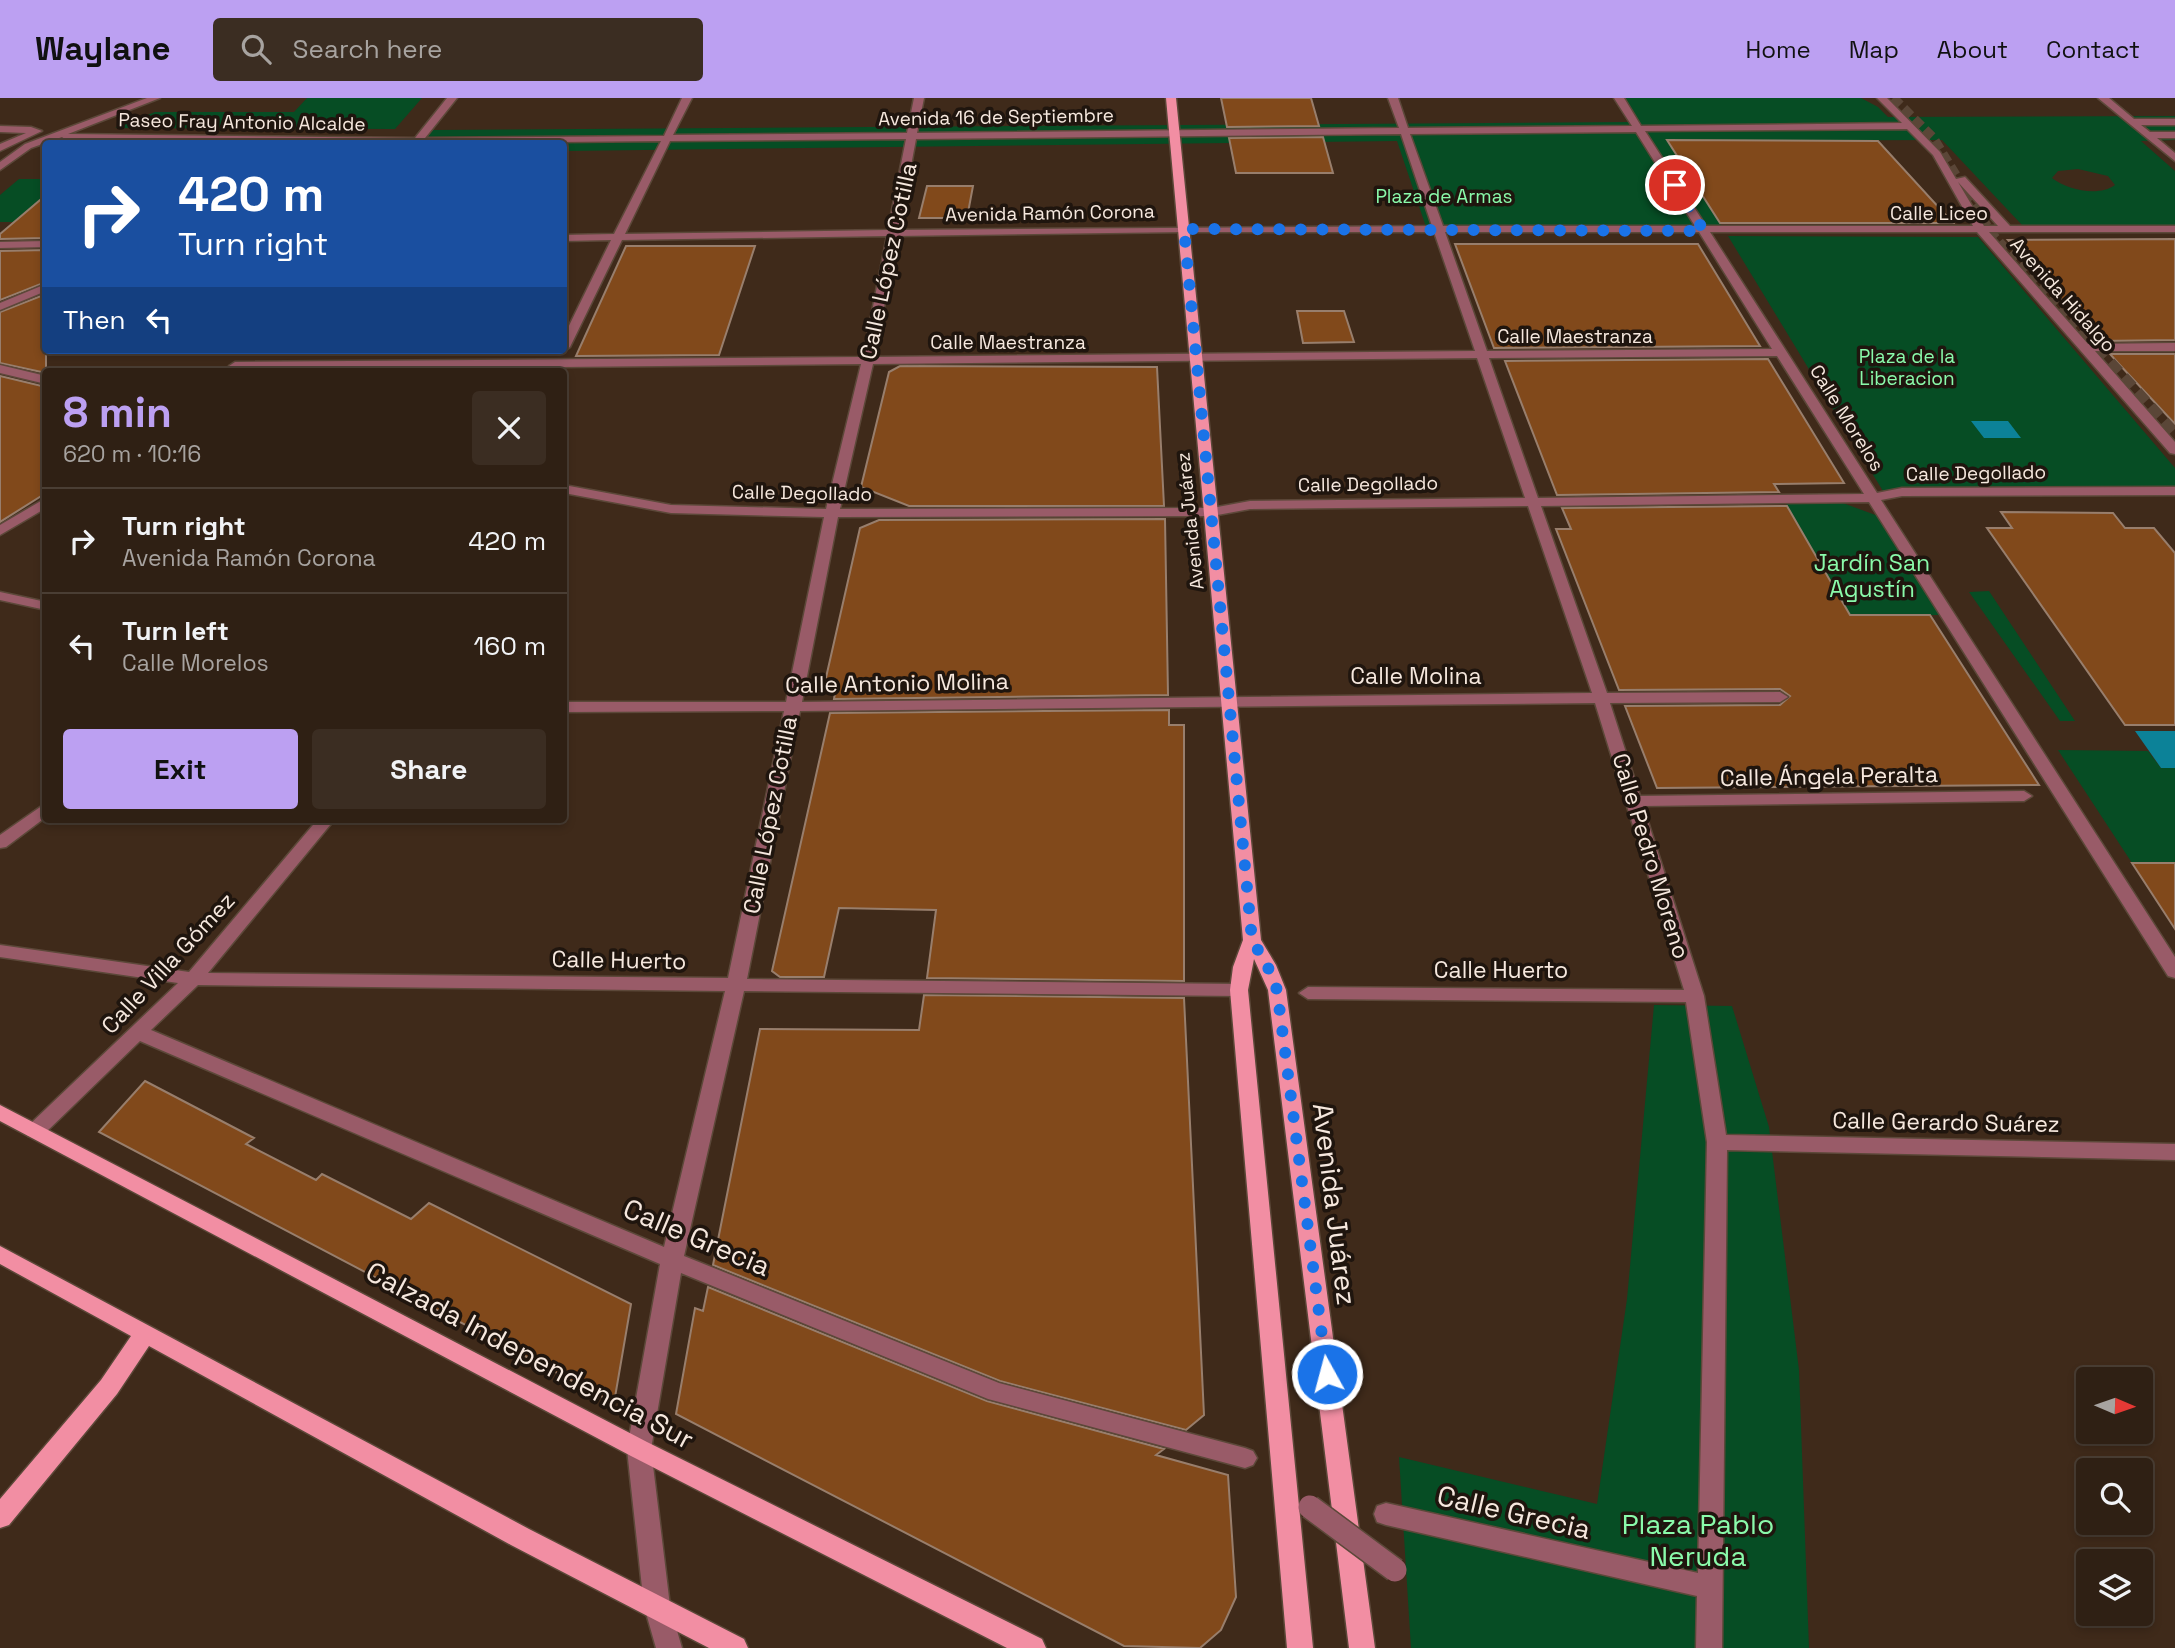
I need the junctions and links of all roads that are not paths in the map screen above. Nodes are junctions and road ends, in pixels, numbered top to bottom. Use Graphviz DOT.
graph roads {
  1 [pos="155,98"];
  2 [pos="452,98"];
  3 [pos="687,98"];
  4 [pos="919,98"];
  5 [pos="1171,98"];
  6 [pos="1393,98"];
  7 [pos="1619,98"];
  8 [pos="1882,98"];
  9 [pos="2102,98"];
  10 [pos="88,111"];
  11 [pos="2132,122"];
  12 [pos="2175,122"];
  13 [pos="1911,126"];
  14 [pos="0,129"];
  15 [pos="1639,129"];
  16 [pos="38,130"];
  17 [pos="1404,131"];
  18 [pos="1174,133"];
  19 [pos="68,134"];
  20 [pos="2147,135"];
  21 [pos="2175,135"];
  22 [pos="914,136"];
  23 [pos="0,138"];
  24 [pos="668,138"];
  25 [pos="18,139"];
  26 [pos="46,139"];
  27 [pos="418,140"];
  28 [pos="42,141"];
  29 [pos="567,145"];
  30 [pos="0,148"];
  31 [pos="1937,154"];
  32 [pos="2175,158"];
  33 [pos="0,167"];
  34 [pos="1184,229"];
  35 [pos="2175,229"];
  36 [pos="1981,230"];
  37 [pos="2008,230"];
  38 [pos="1438,231"];
  39 [pos="1704,231"];
  40 [pos="894,232"];
  41 [pos="620,237"];
  42 [pos="567,238"];
  43 [pos="42,244"];
  44 [pos="0,245"];
  45 [pos="42,289"];
  46 [pos="0,307"];
  47 [pos="567,340"];
  48 [pos="2175,347"];
  49 [pos="2088,348"];
  50 [pos="1781,352"];
  51 [pos="244,354"];
  52 [pos="1479,354"];
  53 [pos="1196,358"];
  54 [pos="868,360"];
  55 [pos="553,367"];
  56 [pos="232,368"];
  57 [pos="0,369"];
  58 [pos="42,379"];
  59 [pos="2175,450"];
  60 [pos="567,490"];
  61 [pos="2175,491"];
  62 [pos="1871,498"];
  63 [pos="1531,502"];
  64 [pos="42,505"];
  65 [pos="1212,512"];
  66 [pos="832,513"];
  67 [pos="0,531"];
  68 [pos="0,596"];
  69 [pos="42,605"];
  70 [pos="1780,697"];
  71 [pos="1601,698"];
  72 [pos="1231,700"];
  73 [pos="567,706"];
  74 [pos="792,707"];
  75 [pos="2024,796"];
  76 [pos="1635,801"];
  77 [pos="42,811"];
  78 [pos="324,823"];
  79 [pos="0,843"];
  80 [pos="1252,940"];
  81 [pos="0,951"];
  82 [pos="2175,972"];
  83 [pos="193,979"];
  84 [pos="736,986"];
  85 [pos="1239,990"];
  86 [pos="1308,993"];
  87 [pos="1695,996"];
  88 [pos="140,1033"];
  89 [pos="0,1112"];
  90 [pos="35,1131"];
  91 [pos="1717,1142"];
  92 [pos="2175,1152"];
  93 [pos="0,1254"];
  94 [pos="672,1260"];
  95 [pos="145,1333"];
  96 [pos="639,1448"];
  97 [pos="1245,1458"];
  98 [pos="1310,1507"];
  99 [pos="1386,1514"];
  100 [pos="0,1517"];
  101 [pos="1395,1570"];
  102 [pos="1710,1587"];
  103 [pos="657,1606"];
  104 [pos="669,1648"];
  105 [pos="735,1648"];
  106 [pos="1033,1648"];
  107 [pos="1300,1648"];
  108 [pos="1362,1648"];
  109 [pos="1709,1648"];
  1 -- 19 [label="street"];
  2 -- 27 [label="street"];
  3 -- 24 [label="street"];
  4 -- 22 [label="street, Calle López Cotilla"];
  5 -- 18 [label="main road, Avenida Juárez"];
  6 -- 17 [label="street, Calle Pedro Moreno"];
  7 -- 15 [label="street, Calle Morelos"];
  8 -- 13 [label="street, Avenida Hidalgo"];
  9 -- 11 [label="street"];
  10 -- 16 [label="street"];
  11 -- 12 [label="street"];
  11 -- 20 [label="street"];
  13 -- 15 [label="street, Avenida 16 de Septiembre"];
  13 -- 31 [label="street, Avenida Hidalgo"];
  14 -- 16 [label="street"];
  15 -- 17 [label="street, Avenida 16 de Septiembre"];
  15 -- 39 [label="street, Calle Morelos"];
  16 -- 19 [label="street"];
  16 -- 25 [label="street"];
  17 -- 18 [label="street, Avenida 16 de Septiembre"];
  17 -- 38 [label="street, Calle Pedro Moreno"];
  18 -- 22 [label="street, Avenida 16 de Septiembre"];
  18 -- 34 [label="main road, Avenida Juárez"];
  19 -- 26 [label="street"];
  19 -- 27 [label="street, Paseo Fray Antonio Alcalde"];
  20 -- 21 [label="street"];
  20 -- 32 [label="street"];
  22 -- 24 [label="street, Avenida 16 de Septiembre"];
  22 -- 40 [label="street, Calle López Cotilla"];
  23 -- 25 [label="street"];
  24 -- 27 [label="street, Avenida 16 de Septiembre"];
  24 -- 29 [label="street, Avenida 16 de Septiembre"];
  24 -- 41 [label="street"];
  25 -- 26 [label="street"];
  25 -- 30 [label="street"];
  28 -- 33 [label="street"];
  31 -- 36 [label="street, Avenida Hidalgo"];
  31 -- 37 [label="street, Avenida Hidalgo"];
  34 -- 38 [label="street, Avenida Ramón Corona"];
  34 -- 40 [label="street, Avenida Ramón Corona"];
  34 -- 53 [label="main road, Avenida Juárez"];
  35 -- 37 [label="street, Calle Liceo"];
  36 -- 37 [label="street, Calle Liceo"];
  36 -- 39 [label="street, Calle Liceo"];
  36 -- 49 [label="street, Avenida Hidalgo"];
  38 -- 39 [label="street, Avenida Ramón Corona"];
  38 -- 52 [label="street, Calle Pedro Moreno"];
  39 -- 50 [label="street, Calle Morelos"];
  40 -- 41 [label="street, Avenida Ramón Corona"];
  40 -- 54 [label="street, Calle López Cotilla"];
  41 -- 42 [label="street, Avenida Ramón Corona"];
  41 -- 47 [label="street"];
  43 -- 44 [label="street"];
  45 -- 46 [label="street"];
  48 -- 49 [label="street"];
  49 -- 59 [label="street, Avenida Hidalgo"];
  50 -- 52 [label="street, Calle Maestranza"];
  50 -- 62 [label="street, Calle Morelos"];
  51 -- 56 [label="street"];
  52 -- 53 [label="street, Calle Maestranza"];
  52 -- 63 [label="street, Calle Pedro Moreno"];
  53 -- 54 [label="street, Calle Maestranza"];
  53 -- 65 [label="main road, Avenida Juárez"];
  54 -- 55 [label="street, Calle Maestranza"];
  54 -- 66 [label="street, Calle López Cotilla"];
  55 -- 56 [label="street, Calle Maestranza"];
  57 -- 58 [label="street"];
  60 -- 66 [label="street, Calle Degollado"];
  61 -- 62 [label="street, Calle Degollado"];
  62 -- 63 [label="street, Calle Degollado"];
  62 -- 82 [label="street, Calle Morelos"];
  63 -- 65 [label="street, Calle Degollado"];
  63 -- 71 [label="street, Calle Pedro Moreno"];
  64 -- 67 [label="street"];
  65 -- 66 [label="street, Calle Degollado"];
  65 -- 72 [label="main road, Avenida Juárez"];
  66 -- 74 [label="street, Calle López Cotilla"];
  68 -- 69 [label="street"];
  70 -- 71 [label="street, Calle Molina"];
  71 -- 72 [label="street, Calle Molina"];
  71 -- 76 [label="street, Calle Pedro Moreno"];
  72 -- 74 [label="street, Calle Antonio Molina"];
  72 -- 80 [label="main road, Avenida Juárez"];
  73 -- 74 [label="street, Calle Antonio Molina"];
  74 -- 84 [label="street, Calle López Cotilla"];
  75 -- 76 [label="street, Calle Ángela Peralta"];
  76 -- 87 [label="street, Calle Pedro Moreno"];
  77 -- 79 [label="street"];
  78 -- 83 [label="street, Calle Villa Gómez"];
  80 -- 85 [label="main road, Avenida Juárez"];
  80 -- 108 [label="main road, Avenida Juárez"];
  81 -- 83 [label="street, Calle Huerto"];
  83 -- 84 [label="street, Calle Huerto"];
  83 -- 88 [label="street, Calle Villa Gómez"];
  84 -- 85 [label="street, Calle Huerto"];
  84 -- 94 [label="street, Calle López Cotilla"];
  85 -- 107 [label="main road, Avenida Juárez"];
  86 -- 87 [label="street, Calle Huerto"];
  87 -- 91 [label="street, Calle Pedro Moreno"];
  88 -- 90 [label="street, Calle Villa Gómez"];
  88 -- 94 [label="street, Calle Grecia"];
  89 -- 90 [label="main road, Calzada Independencia Sur"];
  90 -- 96 [label="main road, Calzada Independencia Sur"];
  91 -- 92 [label="street, Calle Gerardo Suárez"];
  91 -- 102 [label="street, Calle Pedro Moreno"];
  93 -- 95 [label="main road"];
  94 -- 96 [label="street, Calle López Cotilla"];
  94 -- 97 [label="street, Calle Grecia"];
  95 -- 100 [label="main road"];
  95 -- 103 [label="main road"];
  96 -- 103 [label="street, Calle López Cotilla"];
  96 -- 106 [label="main road, Calzada Independencia Sur"];
  98 -- 101 [label="street, bridge"];
  99 -- 102 [label="street, Calle Grecia"];
  102 -- 109 [label="street, Calle Pedro Moreno"];
  103 -- 104 [label="street, Calle López Cotilla"];
  103 -- 105 [label="main road"];
}
